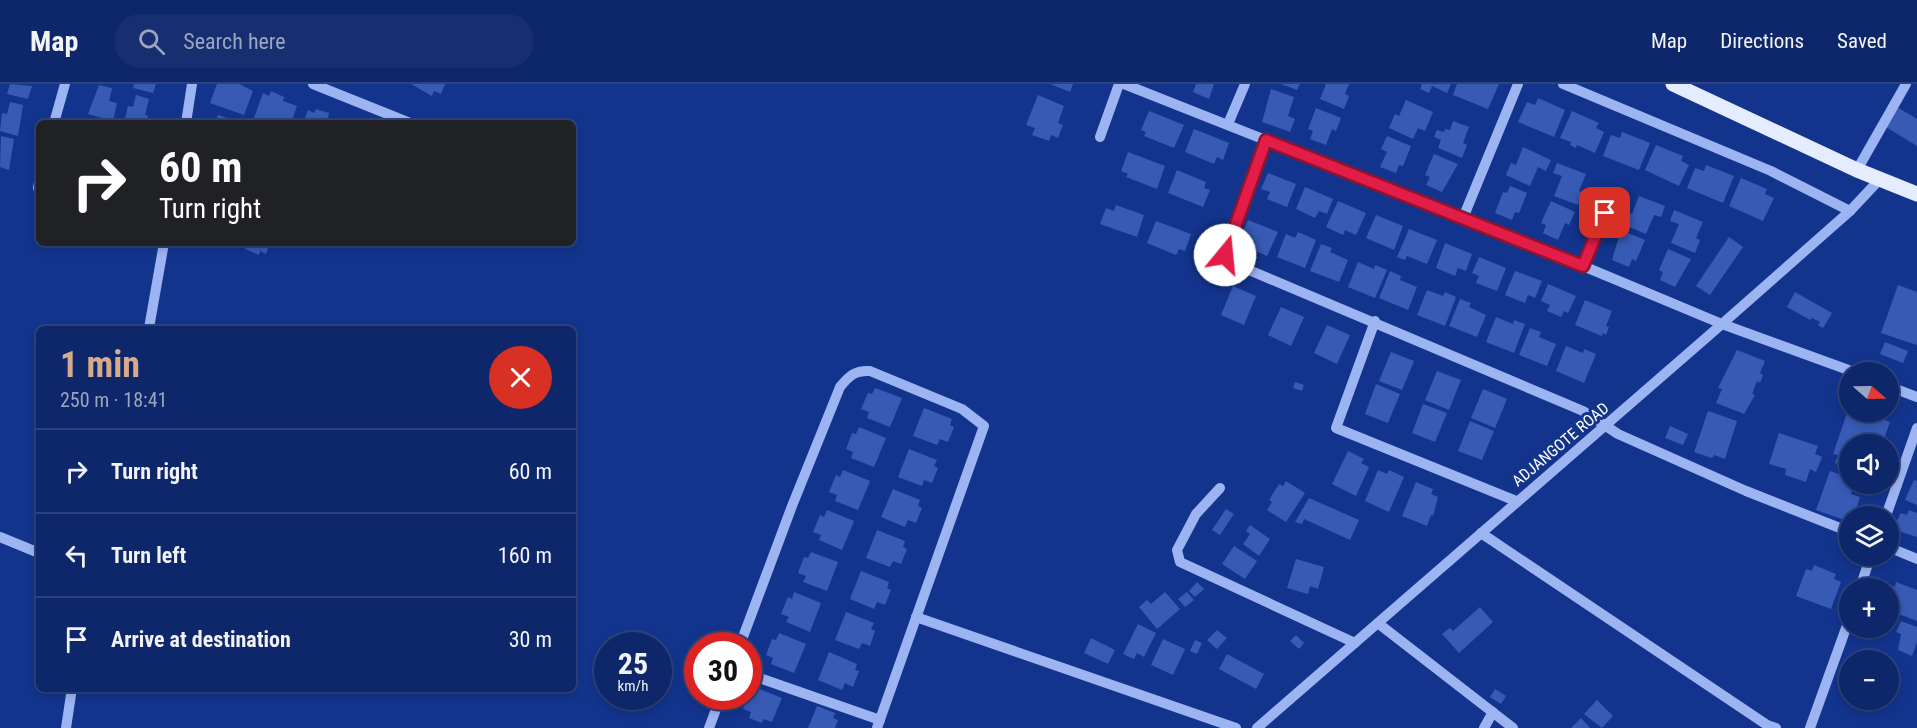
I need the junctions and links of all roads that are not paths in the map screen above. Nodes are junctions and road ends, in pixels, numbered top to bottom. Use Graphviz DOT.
graph roads {
  1 [pos="64,84"];
  2 [pos="192,84"];
  3 [pos="313,84"];
  4 [pos="1119,84"];
  5 [pos="1124,84"];
  6 [pos="1245,84"];
  7 [pos="1518,84"];
  8 [pos="1563,84"];
  9 [pos="1672,84"];
  10 [pos="1906,84"];
  11 [pos="55,120"];
  12 [pos="186,120"];
  13 [pos="403,120"];
  14 [pos="1228,124"];
  15 [pos="1100,137"];
  16 [pos="1266,140"];
  17 [pos="1857,170"];
  18 [pos="1880,179"];
  19 [pos="1917,194"];
  20 [pos="1613,195"];
  21 [pos="1850,211"];
  22 [pos="1463,218"];
  23 [pos="163,246"];
  24 [pos="1583,266"];
  25 [pos="1375,321"];
  26 [pos="1722,324"];
  27 [pos="149,326"];
  28 [pos="1839,367"];
  29 [pos="1899,390"];
  30 [pos="1917,397"];
  31 [pos="1605,426"];
  32 [pos="1917,428"];
  33 [pos="1220,488"];
  34 [pos="1516,501"];
  35 [pos="1890,506"];
  36 [pos="1839,528"];
  37 [pos="1481,532"];
  38 [pos="0,537"];
  39 [pos="36,552"];
  40 [pos="1899,552"];
  41 [pos="1917,559"];
  42 [pos="916,617"];
  43 [pos="1379,624"];
  44 [pos="745,632"];
  45 [pos="1842,638"];
  46 [pos="1355,644"];
  47 [pos="762,679"];
  48 [pos="71,692"];
  49 [pos="716,710"];
  50 [pos="1493,712"];
  51 [pos="879,724"];
  52 [pos="66,728"];
  53 [pos="709,728"];
  54 [pos="1236,728"];
  55 [pos="1257,728"];
  56 [pos="1484,728"];
  57 [pos="1513,728"];
  58 [pos="1776,728"];
  59 [pos="1810,728"];
  1 -- 11 [label="street"];
  2 -- 12 [label="street"];
  3 -- 13 [label="street"];
  4 -- 15 [label="street"];
  5 -- 14 [label="street"];
  6 -- 14 [label="street"];
  7 -- 22 [label="street"];
  8 -- 21 [label="street"];
  9 -- 17 [label="main road"];
  10 -- 17 [label="street"];
  14 -- 16 [label="street"];
  16 -- 22 [label="street"];
  16 -- 25 [label="street"];
  17 -- 18 [label="main road"];
  18 -- 19 [label="main road"];
  18 -- 21 [label="street, ADJANGOTE ROAD"];
  20 -- 24 [label="street"];
  21 -- 26 [label="street, ADJANGOTE ROAD"];
  22 -- 24 [label="street"];
  23 -- 27 [label="street"];
  24 -- 26 [label="street"];
  25 -- 31 [label="street"];
  25 -- 34 [label="street"];
  26 -- 28 [label="street"];
  26 -- 31 [label="street, ADJANGOTE ROAD"];
  29 -- 30 [label="street"];
  31 -- 34 [label="street, ADJANGOTE ROAD"];
  31 -- 36 [label="street"];
  32 -- 35 [label="street"];
  33 -- 46 [label="street"];
  34 -- 37 [label="street, ADJANGOTE ROAD"];
  37 -- 43 [label="street, ADJANGOTE ROAD"];
  37 -- 58 [label="street"];
  38 -- 39 [label="street"];
  40 -- 41 [label="street"];
  42 -- 44 [label="street"];
  42 -- 51 [label="street"];
  42 -- 54 [label="street"];
  43 -- 46 [label="street, ADJANGOTE ROAD"];
  43 -- 50 [label="street"];
  45 -- 59 [label="street"];
  46 -- 55 [label="street, ADJANGOTE ROAD"];
  47 -- 51 [label="street"];
  48 -- 52 [label="street"];
  49 -- 53 [label="street"];
  50 -- 56 [label="street"];
  50 -- 57 [label="street"];
}
